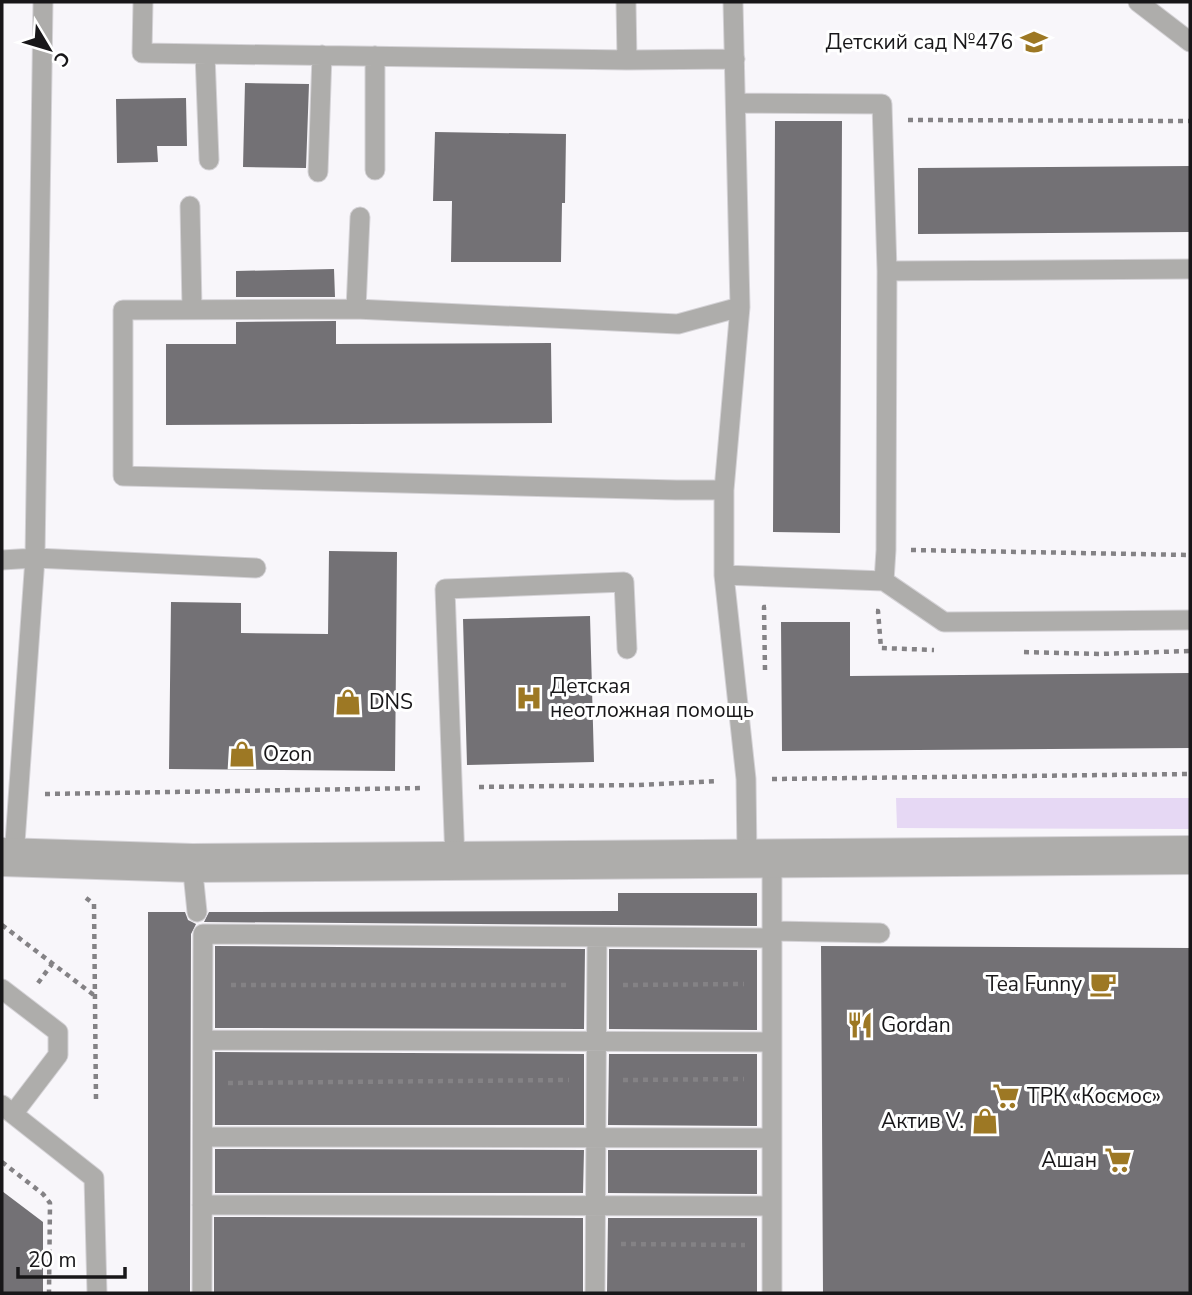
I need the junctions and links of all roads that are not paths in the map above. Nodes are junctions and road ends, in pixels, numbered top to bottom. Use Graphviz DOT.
graph roads {
  1 [pos="43,2"];
  2 [pos="143,2"];
  3 [pos="626,2"];
  4 [pos="733,2"];
  5 [pos="1138,2"];
  6 [pos="1190,42"];
  7 [pos="205,54"];
  8 [pos="322,55"];
  9 [pos="375,56"];
  10 [pos="735,59"];
  11 [pos="627,60"];
  12 [pos="736,103"];
  13 [pos="209,160"];
  14 [pos="375,170"];
  15 [pos="318,172"];
  16 [pos="190,206"];
  17 [pos="360,216"];
  18 [pos="1190,270"];
  19 [pos="887,271"];
  20 [pos="740,307"];
  21 [pos="192,309"];
  22 [pos="356,309"];
  23 [pos="724,489"];
  24 [pos="35,558"];
  25 [pos="2,559"];
  26 [pos="256,568"];
  27 [pos="724,575"];
  28 [pos="884,581"];
  29 [pos="1190,620"];
  30 [pos="627,649"];
  31 [pos="1190,855"];
  32 [pos="8,857"];
  33 [pos="760,859"];
  34 [pos="455,861"];
  35 [pos="192,863"];
  36 [pos="197,912"];
  37 [pos="880,933"];
  38 [pos="773,934"];
  39 [pos="597,937"];
  40 [pos="2,989"];
  41 [pos="204,1040"];
  42 [pos="596,1042"];
  43 [pos="772,1042"];
  44 [pos="7,1109"];
  45 [pos="203,1137"];
  46 [pos="596,1138"];
  47 [pos="772,1138"];
  48 [pos="202,1205"];
  49 [pos="596,1205"];
  50 [pos="772,1206"];
  51 [pos="97,1293"];
  52 [pos="202,1293"];
  53 [pos="595,1293"];
  54 [pos="772,1293"];
  1 -- 24 [label="lane"];
  2 -- 7 [label="lane"];
  3 -- 11 [label="lane"];
  4 -- 10 [label="lane"];
  5 -- 6 [label="lane"];
  7 -- 8 [label="lane"];
  7 -- 13 [label="lane"];
  8 -- 9 [label="lane"];
  8 -- 15 [label="lane"];
  9 -- 11 [label="lane"];
  9 -- 14 [label="lane"];
  10 -- 11 [label="lane"];
  10 -- 12 [label="lane"];
  12 -- 19 [label="lane"];
  12 -- 20 [label="lane"];
  16 -- 21 [label="lane"];
  17 -- 22 [label="lane"];
  18 -- 19 [label="lane"];
  19 -- 28 [label="lane"];
  20 -- 22 [label="lane"];
  20 -- 23 [label="lane"];
  21 -- 22 [label="lane"];
  21 -- 23 [label="lane"];
  23 -- 27 [label="lane"];
  24 -- 25 [label="lane"];
  24 -- 26 [label="lane"];
  24 -- 32 [label="lane"];
  27 -- 28 [label="lane"];
  27 -- 33 [label="lane"];
  28 -- 29 [label="lane"];
  30 -- 34 [label="lane"];
  31 -- 33 [label="street"];
  32 -- 35 [label="street"];
  33 -- 34 [label="street"];
  33 -- 38 [label="lane"];
  34 -- 35 [label="street"];
  35 -- 36 [label="lane"];
  37 -- 38 [label="lane"];
  38 -- 39 [label="lane"];
  38 -- 43 [label="lane"];
  39 -- 41 [label="lane"];
  39 -- 42 [label="lane"];
  40 -- 44 [label="lane"];
  41 -- 42 [label="lane"];
  41 -- 45 [label="lane"];
  42 -- 43 [label="lane"];
  42 -- 46 [label="lane"];
  43 -- 47 [label="lane"];
  44 -- 51 [label="lane"];
  45 -- 46 [label="lane"];
  45 -- 48 [label="lane"];
  46 -- 47 [label="lane"];
  46 -- 49 [label="lane"];
  47 -- 50 [label="lane"];
  48 -- 49 [label="lane"];
  48 -- 52 [label="lane"];
  49 -- 50 [label="lane"];
  49 -- 53 [label="lane"];
  50 -- 54 [label="lane"];
}
